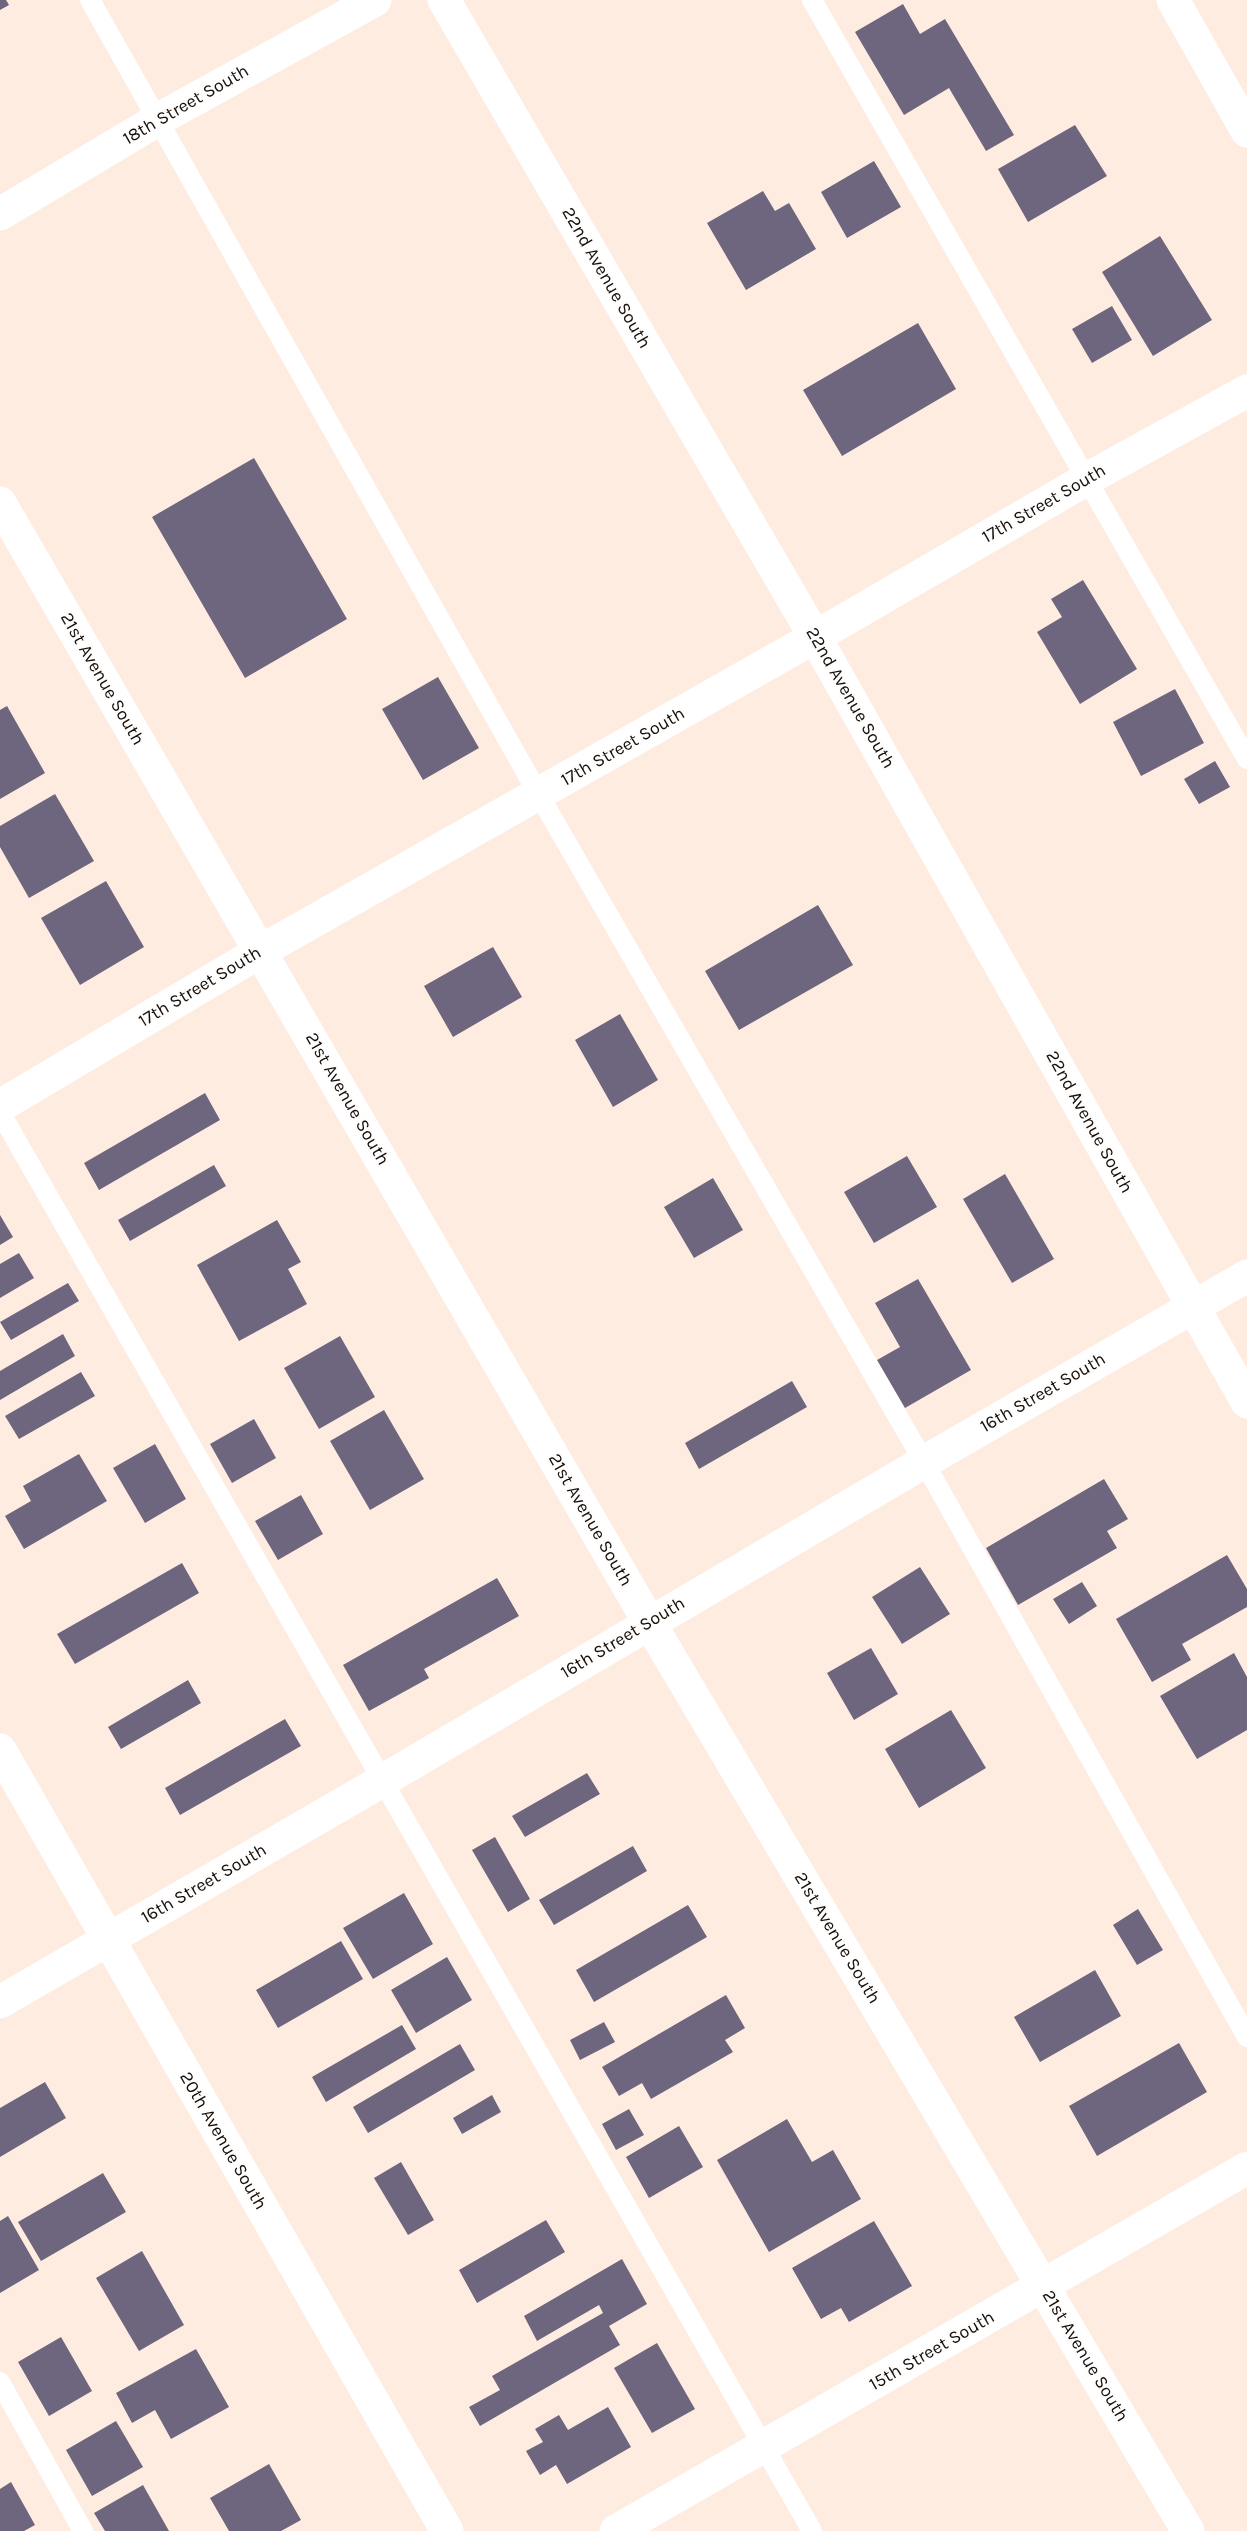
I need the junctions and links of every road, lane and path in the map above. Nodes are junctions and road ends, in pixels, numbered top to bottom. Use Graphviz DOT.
graph roads {
  1 [pos="90,0"];
  2 [pos="375,0"];
  3 [pos="444,0"];
  4 [pos="812,0"];
  5 [pos="1173,0"];
  6 [pos="159,119"];
  7 [pos="1247,131"];
  8 [pos="0,214"];
  9 [pos="1247,391"];
  10 [pos="1087,479"];
  11 [pos="0,503"];
  12 [pos="815,637"];
  13 [pos="1247,759"];
  14 [pos="539,795"];
  15 [pos="261,951"];
  16 [pos="0,1106"];
  17 [pos="0,1112"];
  18 [pos="1247,1276"];
  19 [pos="1194,1307"];
  20 [pos="1247,1402"];
  21 [pos="924,1462"];
  22 [pos="649,1622"];
  23 [pos="0,1750"];
  24 [pos="382,1781"];
  25 [pos="107,1940"];
  26 [pos="0,2002"];
  27 [pos="1247,2037"];
  28 [pos="1247,2168"];
  29 [pos="1044,2286"];
  30 [pos="0,2382"];
  31 [pos="764,2448"];
  32 [pos="83,2531"];
  33 [pos="447,2531"];
  34 [pos="616,2531"];
  35 [pos="812,2531"];
  36 [pos="1188,2531"];
  1 -- 6 [label="lane"];
  2 -- 6 [label="street, 18th Street South"];
  3 -- 12 [label="street, 22nd Avenue South"];
  4 -- 10 [label="lane"];
  5 -- 7 [label="street"];
  6 -- 8 [label="street, 18th Street South"];
  6 -- 14 [label="lane"];
  9 -- 10 [label="street, 17th Street South"];
  10 -- 12 [label="street, 17th Street South"];
  10 -- 13 [label="lane"];
  11 -- 15 [label="street, 21st Avenue South"];
  12 -- 14 [label="street, 17th Street South"];
  12 -- 19 [label="street, 22nd Avenue South"];
  14 -- 15 [label="street, 17th Street South"];
  14 -- 21 [label="lane"];
  15 -- 16 [label="street, 17th Street South"];
  15 -- 22 [label="street, 21st Avenue South"];
  17 -- 24 [label="lane"];
  18 -- 19 [label="street, 16th Street South"];
  19 -- 20 [label="street, 22nd Avenue South"];
  19 -- 21 [label="street, 16th Street South"];
  21 -- 22 [label="street, 16th Street South"];
  21 -- 27 [label="lane"];
  22 -- 24 [label="street, 16th Street South"];
  22 -- 29 [label="street, 21st Avenue South"];
  23 -- 25 [label="street, 20th Avenue South"];
  24 -- 25 [label="street, 16th Street South"];
  24 -- 31 [label="lane"];
  25 -- 26 [label="street, 16th Street South"];
  25 -- 33 [label="street, 20th Avenue South"];
  28 -- 29 [label="street, 15th Street South"];
  29 -- 31 [label="street, 15th Street South"];
  29 -- 36 [label="street, 21st Avenue South"];
  30 -- 32 [label="lane"];
  31 -- 34 [label="street, 15th Street South"];
  31 -- 35 [label="lane"];
}
